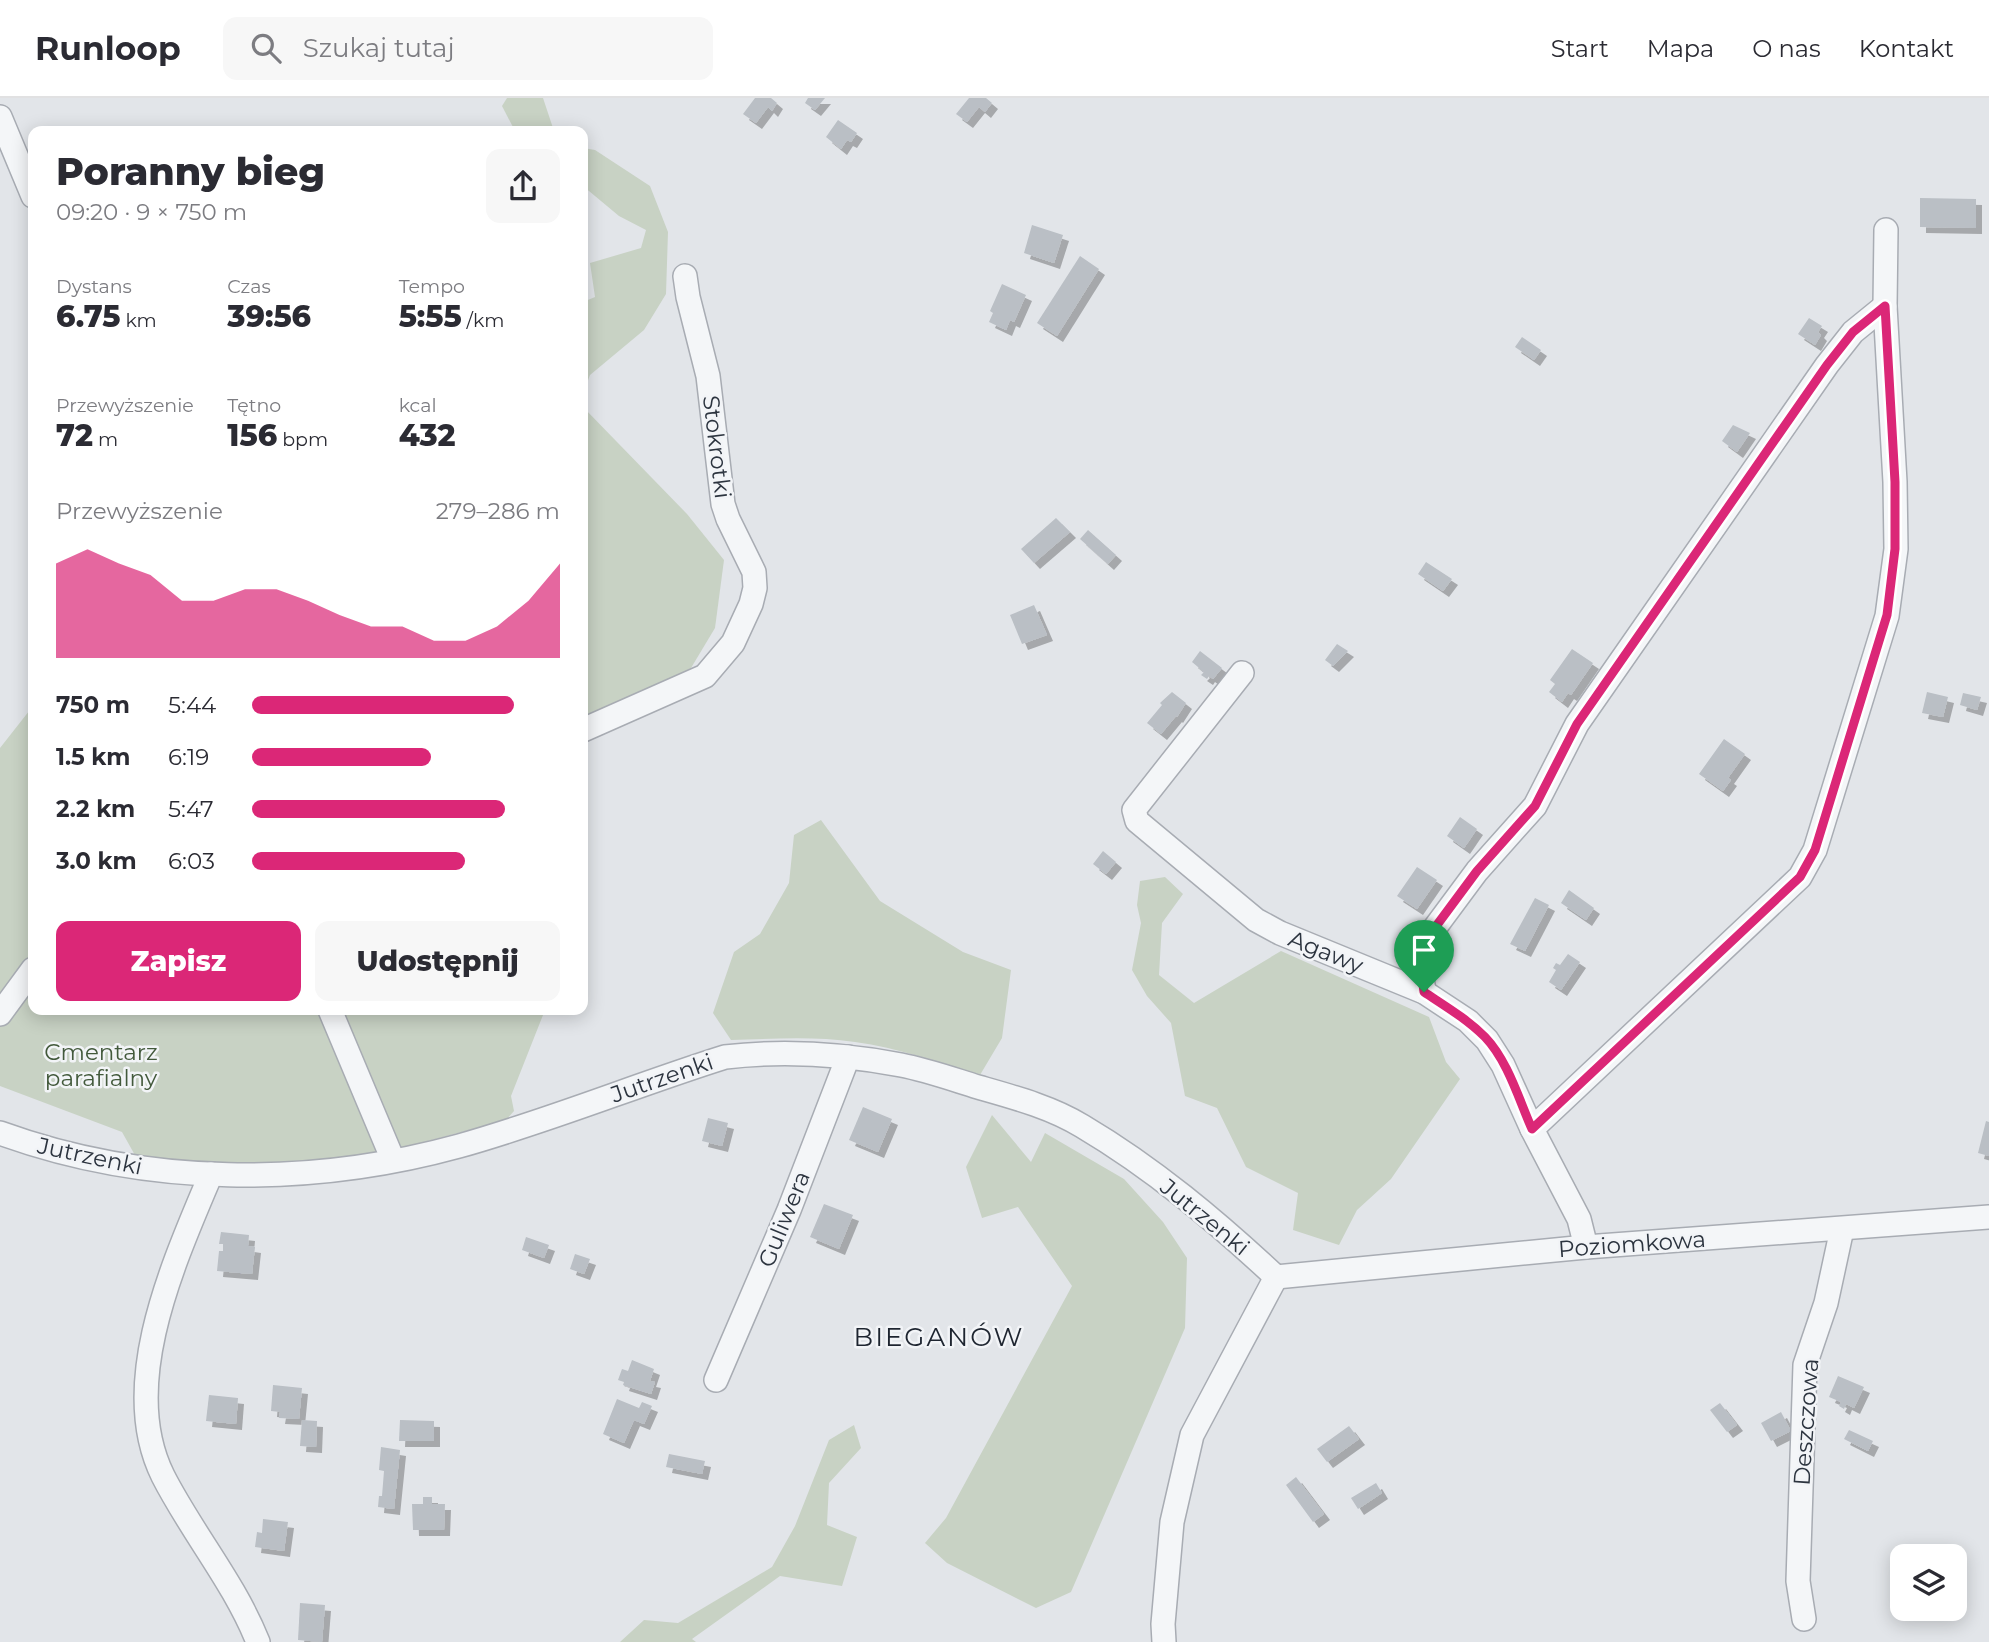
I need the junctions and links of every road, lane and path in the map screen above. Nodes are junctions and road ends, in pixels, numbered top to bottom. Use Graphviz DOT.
graph roads {
  1 [pos="0,117"];
  2 [pos="28,184"];
  3 [pos="1886,230"];
  4 [pos="685,276"];
  5 [pos="1885,306"];
  6 [pos="1242,673"];
  7 [pos="588,728"];
  8 [pos="28,977"];
  9 [pos="1424,992"];
  10 [pos="0,1014"];
  11 [pos="332,1015"];
  12 [pos="848,1057"];
  13 [pos="1532,1129"];
  14 [pos="0,1133"];
  15 [pos="393,1160"];
  16 [pos="211,1174"];
  17 [pos="1989,1217"];
  18 [pos="1842,1229"];
  19 [pos="1586,1247"];
  20 [pos="1276,1277"];
  21 [pos="716,1380"];
  22 [pos="1804,1619"];
  23 [pos="258,1642"];
  24 [pos="1164,1642"];
  1 -- 2 [label="street"];
  3 -- 5 [label="street"];
  4 -- 7 [label="street, Stokrotki"];
  5 -- 9 [label="street"];
  5 -- 13 [label="street"];
  6 -- 9 [label="street, Agawy"];
  8 -- 10 [label="street"];
  9 -- 13 [label="street, Agawy"];
  11 -- 15 [label="street"];
  12 -- 15 [label="street, Jutrzenki"];
  12 -- 20 [label="street, Jutrzenki"];
  12 -- 21 [label="street, Guliwera"];
  13 -- 19 [label="street, Agawy"];
  14 -- 16 [label="street, Jutrzenki"];
  15 -- 16 [label="street, Jutrzenki"];
  16 -- 23 [label="street"];
  17 -- 18 [label="street, Poziomkowa"];
  18 -- 19 [label="street, Poziomkowa"];
  18 -- 22 [label="street, Deszczowa"];
  19 -- 20 [label="street, Poziomkowa"];
  20 -- 24 [label="street"];
}
